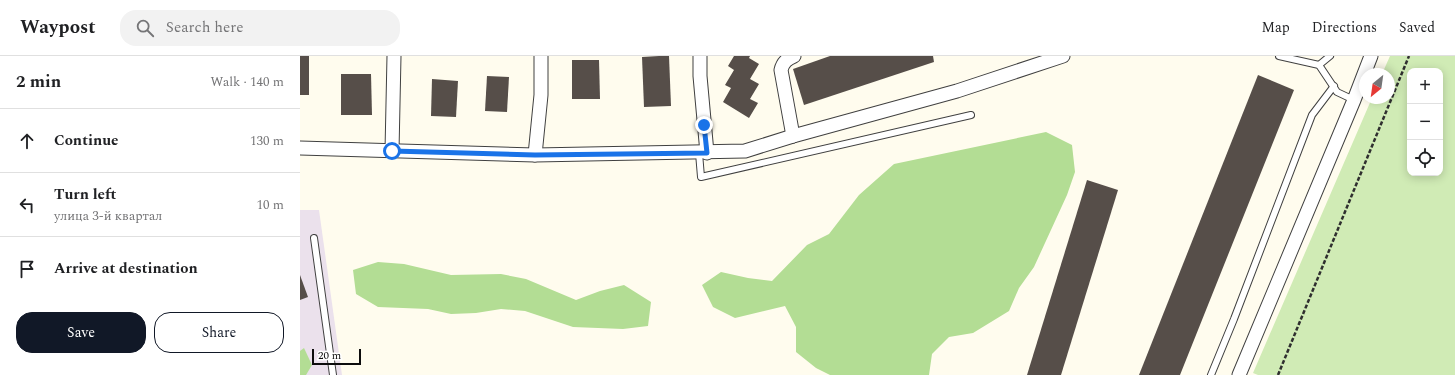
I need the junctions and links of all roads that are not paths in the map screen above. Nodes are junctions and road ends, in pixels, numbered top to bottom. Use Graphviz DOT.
graph roads {
  1 [pos="394,56"];
  2 [pos="541,56"];
  3 [pos="700,56"];
  4 [pos="794,56"];
  5 [pos="1063,56"];
  6 [pos="1279,56"];
  7 [pos="1330,56"];
  8 [pos="1368,57"];
  9 [pos="1319,65"];
  10 [pos="1334,86"];
  11 [pos="1354,100"];
  12 [pos="971,115"];
  13 [pos="793,136"];
  14 [pos="300,148"];
  15 [pos="392,151"];
  16 [pos="703,153"];
  17 [pos="535,155"];
  18 [pos="314,238"];
  19 [pos="333,375"];
  20 [pos="1211,375"];
  21 [pos="1239,375"];
  1 -- 15 [label="street"];
  2 -- 17 [label="street"];
  3 -- 16 [label="street"];
  4 -- 13 [label="street"];
  5 -- 13 [label="street"];
  6 -- 9 [label="lane"];
  7 -- 9 [label="lane"];
  8 -- 11 [label="street"];
  9 -- 10 [label="lane"];
  10 -- 11 [label="lane"];
  10 -- 20 [label="lane"];
  11 -- 21 [label="street"];
  12 -- 16 [label="lane"];
  13 -- 16 [label="street"];
  14 -- 15 [label="street"];
  15 -- 17 [label="street"];
  16 -- 17 [label="street"];
  18 -- 19 [label="lane"];
}
